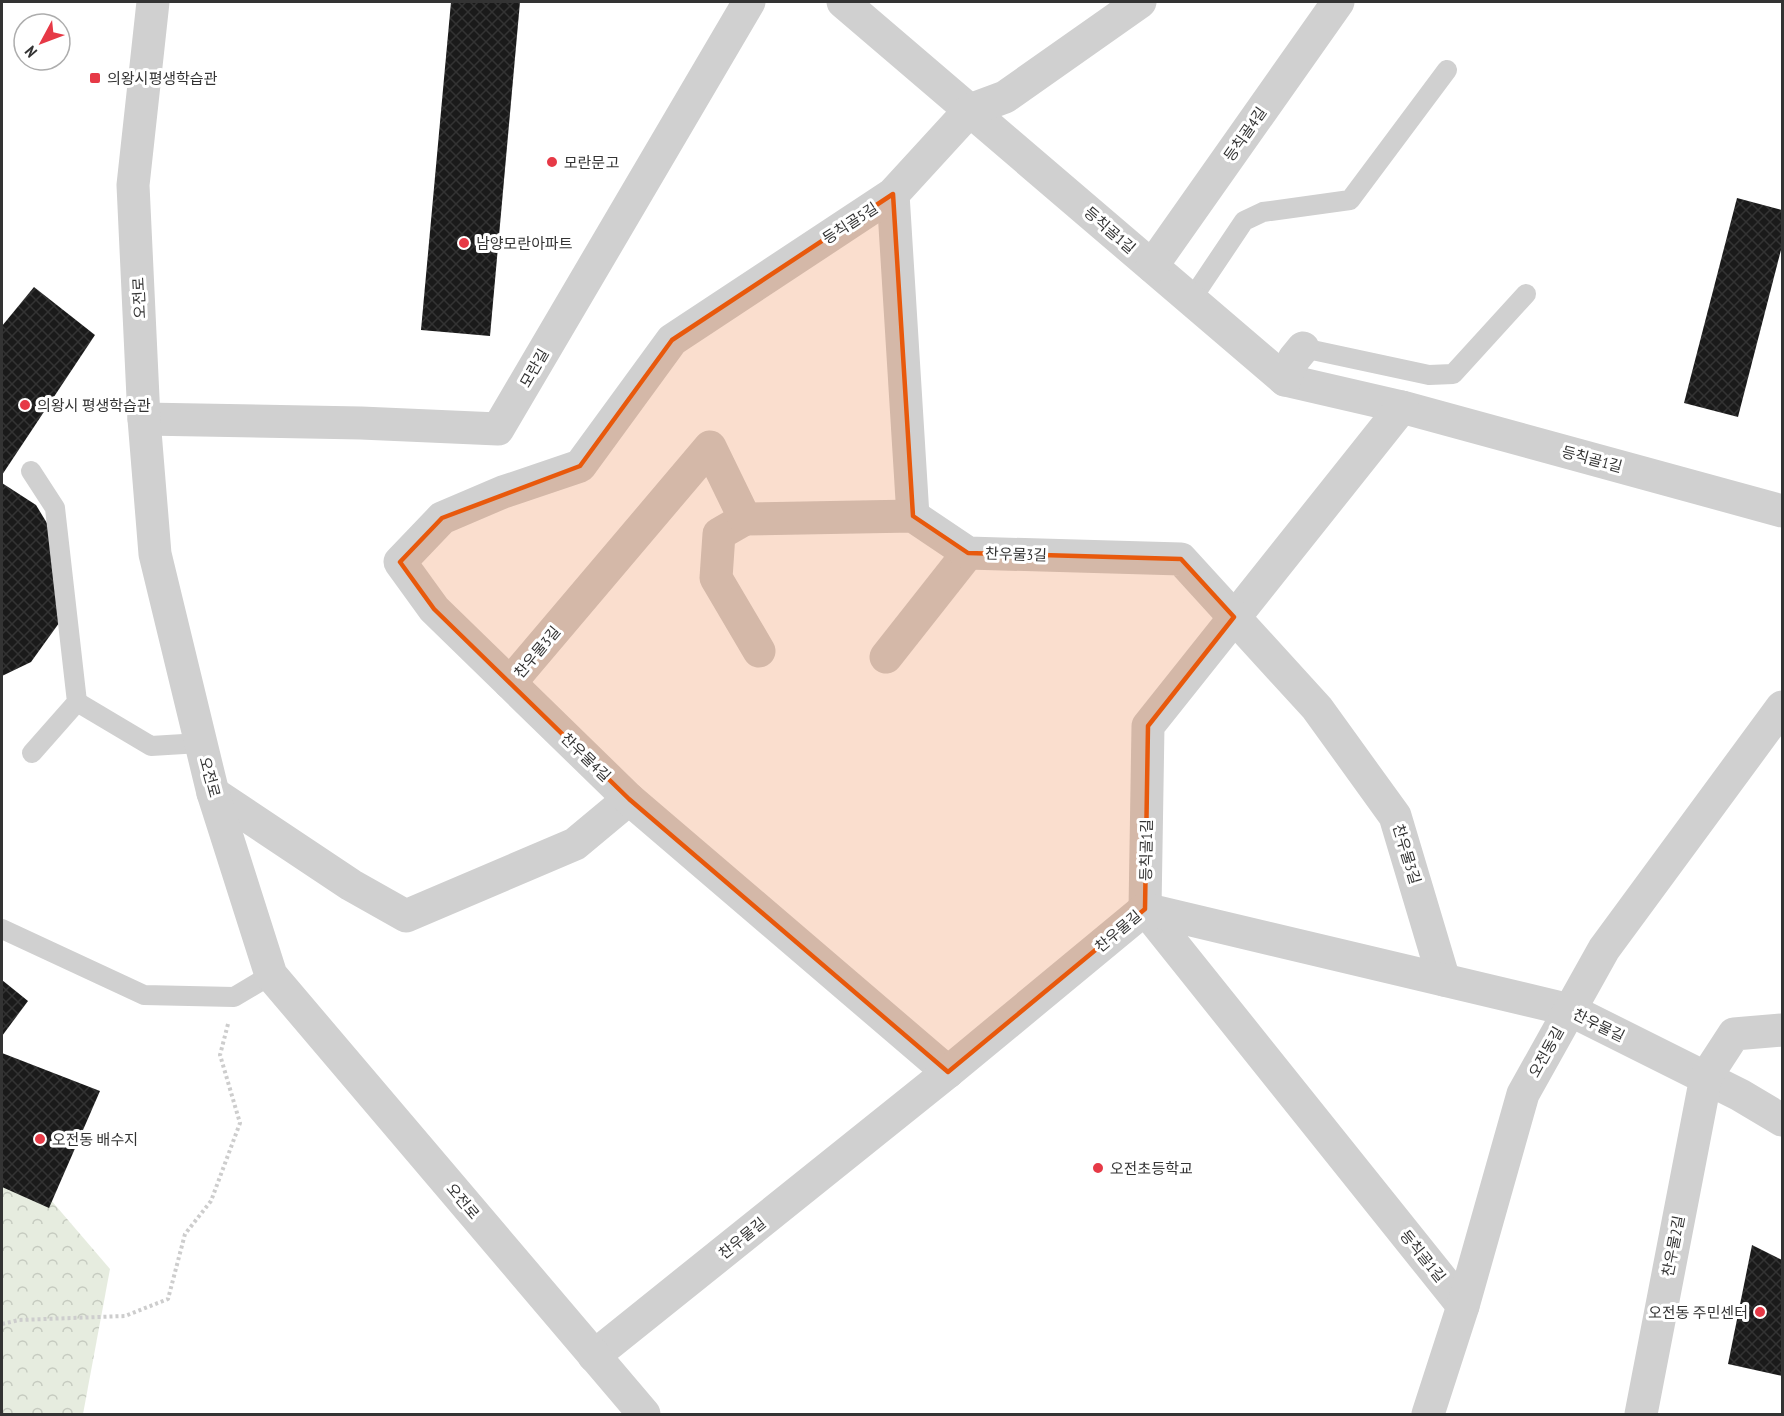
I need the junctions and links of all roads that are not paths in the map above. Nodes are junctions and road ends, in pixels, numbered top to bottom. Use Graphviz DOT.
graph roads {
  1 [pos="153,2"];
  2 [pos="749,2"];
  3 [pos="843,2"];
  4 [pos="1140,2"];
  5 [pos="1338,2"];
  6 [pos="1447,70"];
  7 [pos="970,110"];
  8 [pos="893,194"];
  9 [pos="1152,266"];
  10 [pos="1526,294"];
  11 [pos="1191,300"];
  12 [pos="1303,348"];
  13 [pos="1285,380"];
  14 [pos="1402,407"];
  15 [pos="144,419"];
  16 [pos="580,466"];
  17 [pos="31,471"];
  18 [pos="1782,511"];
  19 [pos="913,516"];
  20 [pos="745,519"];
  21 [pos="968,553"];
  22 [pos="1234,617"];
  23 [pos="759,651"];
  24 [pos="886,657"];
  25 [pos="510,683"];
  26 [pos="77,702"];
  27 [pos="1782,707"];
  28 [pos="200,743"];
  29 [pos="32,753"];
  30 [pos="213,793"];
  31 [pos="629,799"];
  32 [pos="1145,909"];
  33 [pos="2,929"];
  34 [pos="271,975"];
  35 [pos="1444,980"];
  36 [pos="1570,1010"];
  37 [pos="1782,1030"];
  38 [pos="948,1072"];
  39 [pos="1706,1077"];
  40 [pos="1782,1120"];
  41 [pos="1463,1306"];
  42 [pos="594,1356"];
  43 [pos="644,1414"];
  44 [pos="1428,1414"];
  45 [pos="1641,1414"];
  1 -- 15 [label="street, 오전로"];
  2 -- 15 [label="street, 모란길"];
  3 -- 7 [label="street, 등칙골1길"];
  4 -- 7 [label="street, 등칙골5길"];
  5 -- 9 [label="street, 등칙골4길"];
  6 -- 11 [label="lane"];
  7 -- 8 [label="street, 등칙골5길"];
  7 -- 9 [label="street, 등칙골1길"];
  8 -- 16 [label="street, 등칙골5길"];
  8 -- 19 [label="street"];
  9 -- 11 [label="street, 등칙골1길"];
  10 -- 12 [label="lane"];
  11 -- 13 [label="street, 등칙골1길"];
  12 -- 13 [label="street"];
  13 -- 14 [label="street, 등칙골1길"];
  14 -- 18 [label="street, 등칙골1길"];
  14 -- 22 [label="street, 등칙골1길"];
  15 -- 28 [label="street, 오전로"];
  16 -- 25 [label="street, 찬우물4길"];
  17 -- 26 [label="lane"];
  19 -- 20 [label="street"];
  19 -- 21 [label="street, 찬우물3길"];
  20 -- 23 [label="street"];
  20 -- 25 [label="street, 찬우물3길"];
  21 -- 22 [label="street, 찬우물3길"];
  21 -- 24 [label="street"];
  22 -- 32 [label="street, 등칙골1길"];
  22 -- 35 [label="street, 찬우물3길"];
  25 -- 31 [label="street, 찬우물4길"];
  26 -- 28 [label="lane"];
  26 -- 29 [label="lane"];
  27 -- 36 [label="street, 오전동길"];
  28 -- 30 [label="street, 오전로"];
  30 -- 31 [label="street"];
  30 -- 34 [label="street, 오전로"];
  31 -- 38 [label="street, 찬우물4길"];
  32 -- 35 [label="street, 찬우물길"];
  32 -- 38 [label="street, 찬우물길"];
  32 -- 41 [label="street, 등칙골1길"];
  33 -- 34 [label="lane"];
  34 -- 42 [label="street, 오전로"];
  35 -- 36 [label="street, 찬우물길"];
  36 -- 39 [label="street, 찬우물길"];
  36 -- 41 [label="street, 오전동길"];
  37 -- 39 [label="street"];
  38 -- 42 [label="street, 찬우물길"];
  39 -- 40 [label="street, 찬우물길"];
  39 -- 45 [label="street, 찬우물2길"];
  41 -- 44 [label="street, 오전동길"];
  42 -- 43 [label="street, 오전로"];
}
